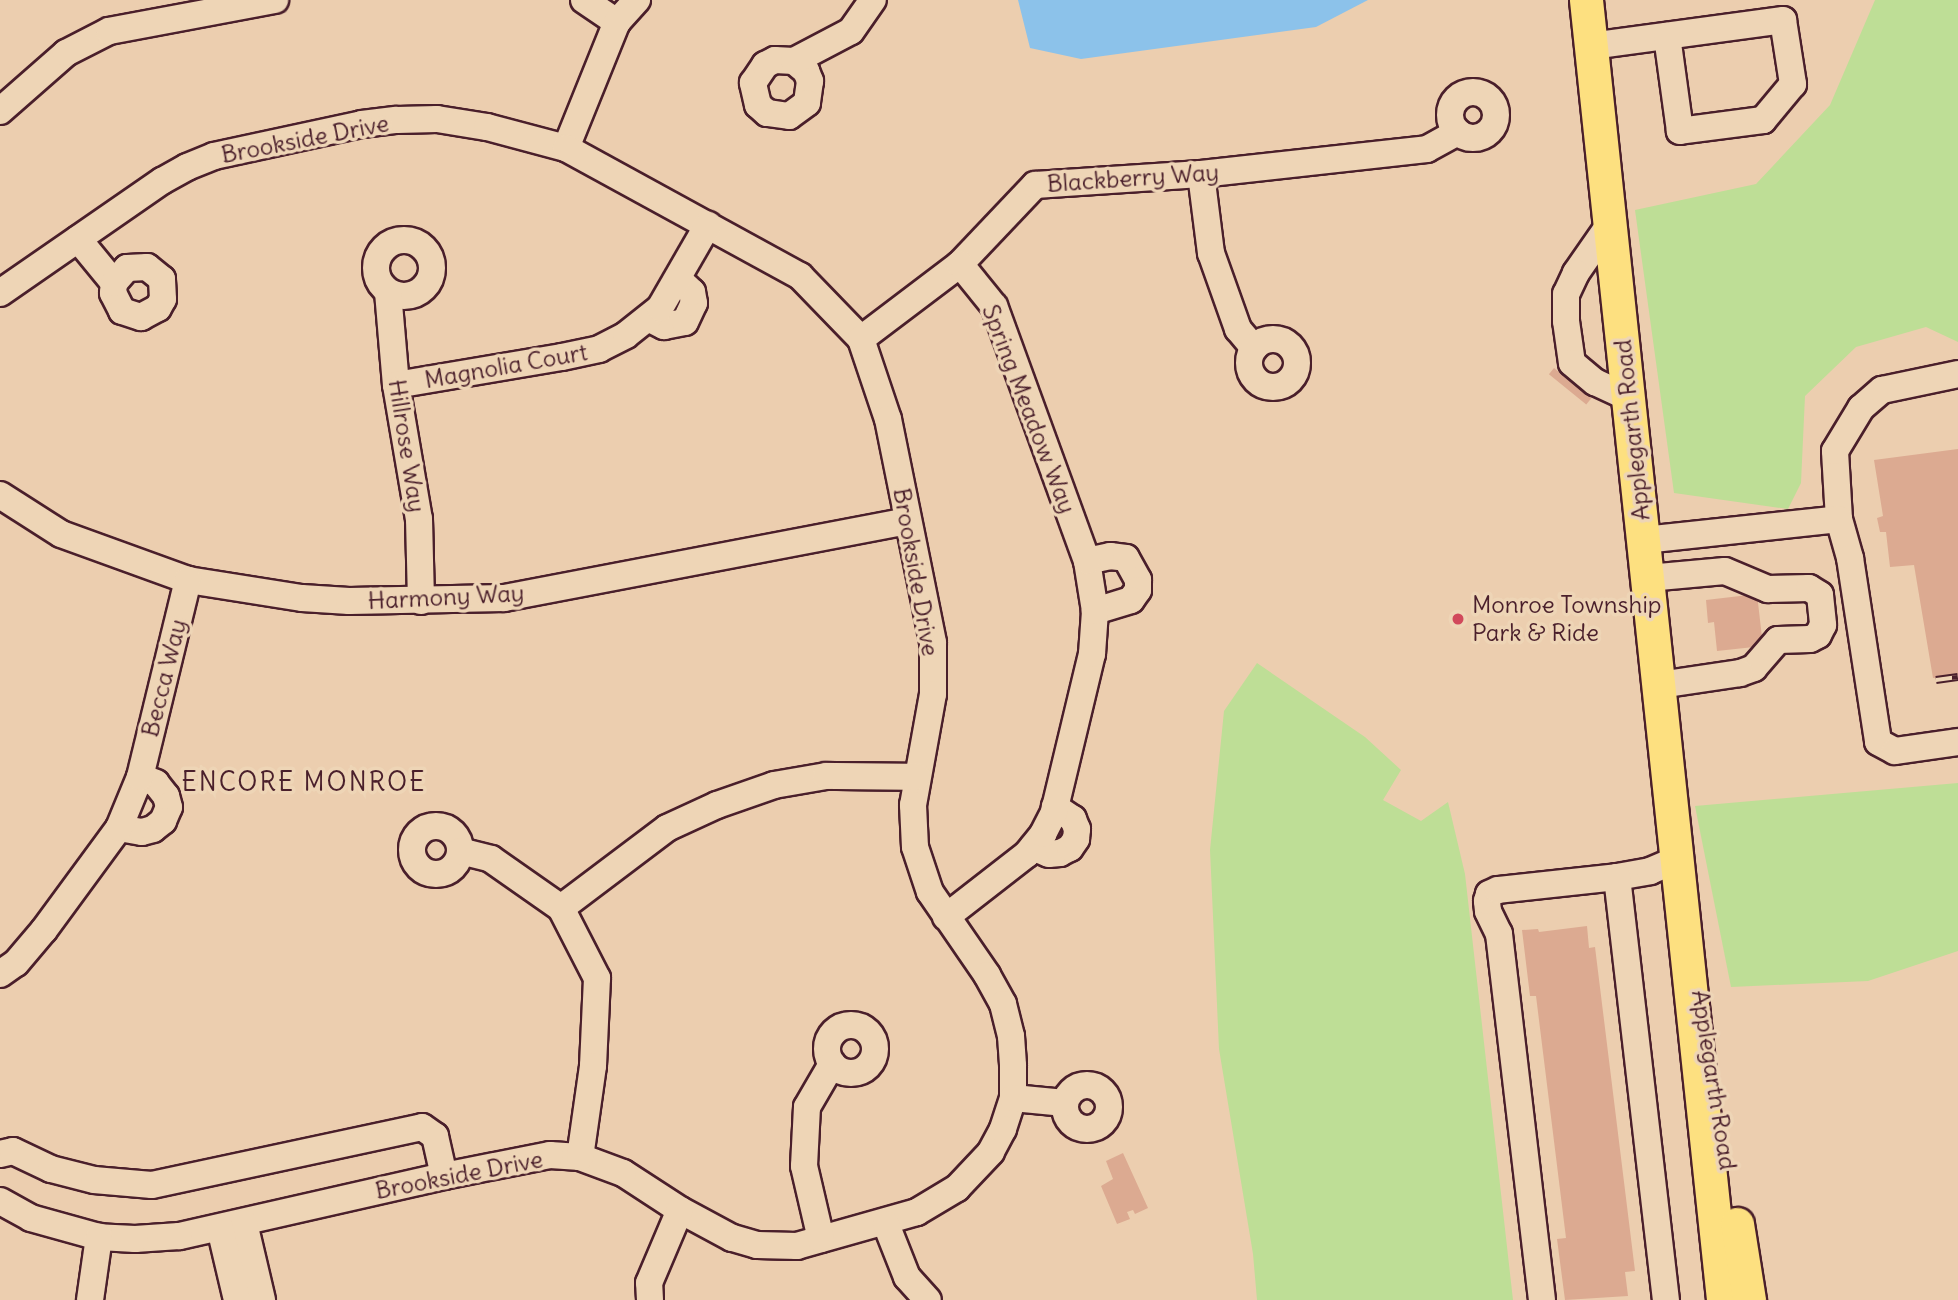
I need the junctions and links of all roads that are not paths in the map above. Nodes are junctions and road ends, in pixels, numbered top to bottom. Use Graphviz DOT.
graph roads {
  1 [pos="275,0"];
  2 [pos="584,0"];
  3 [pos="637,0"];
  4 [pos="873,0"];
  5 [pos="1586,0"];
  6 [pos="617,22"];
  7 [pos="1667,36"];
  8 [pos="1591,46"];
  9 [pos="794,61"];
  10 [pos="0,111"];
  11 [pos="1458,132"];
  12 [pos="566,148"];
  13 [pos="1201,174"];
  14 [pos="1610,224"];
  15 [pos="708,225"];
  16 [pos="78,239"];
  17 [pos="960,264"];
  18 [pos="114,283"];
  19 [pos="388,292"];
  20 [pos="0,293"];
  21 [pos="861,340"];
  22 [pos="1254,348"];
  23 [pos="1958,374"];
  24 [pos="396,385"];
  25 [pos="1629,398"];
  26 [pos="0,495"];
  27 [pos="1839,519"];
  28 [pos="908,521"];
  29 [pos="1644,540"];
  30 [pos="1087,561"];
  31 [pos="1648,578"];
  32 [pos="188,580"];
  33 [pos="421,601"];
  34 [pos="1095,611"];
  35 [pos="1660,685"];
  36 [pos="1958,742"];
  37 [pos="140,776"];
  38 [pos="917,777"];
  39 [pos="119,828"];
  40 [pos="460,851"];
  41 [pos="1678,859"];
  42 [pos="1617,877"];
  43 [pos="561,908"];
  44 [pos="946,918"];
  45 [pos="0,974"];
  46 [pos="832,1064"];
  47 [pos="1013,1098"];
  48 [pos="1065,1102"];
  49 [pos="0,1154"];
  50 [pos="580,1157"];
  51 [pos="444,1176"];
  52 [pos="0,1201"];
  53 [pos="680,1210"];
  54 [pos="886,1224"];
  55 [pos="232,1225"];
  56 [pos="99,1237"];
  57 [pos="821,1240"];
  58 [pos="90,1300"];
  59 [pos="237,1300"];
  60 [pos="262,1300"];
  61 [pos="650,1300"];
  62 [pos="929,1300"];
  63 [pos="1542,1300"];
  64 [pos="1666,1300"];
  65 [pos="1723,1300"];
  66 [pos="1749,1300"];
  1 -- 10 [label="street"];
  2 -- 6 [label="street"];
  3 -- 6 [label="street"];
  4 -- 9 [label="street"];
  5 -- 8 [label="main road, Applegarth Road"];
  6 -- 12 [label="street"];
  7 -- 7 [label="street"];
  7 -- 8 [label="street"];
  8 -- 14 [label="main road, Applegarth Road"];
  11 -- 13 [label="street, Blackberry Way"];
  12 -- 15 [label="street, Brookside Drive"];
  12 -- 16 [label="street, Brookside Drive"];
  13 -- 17 [label="street, Blackberry Way"];
  13 -- 22 [label="street"];
  14 -- 25 [label="main road, Applegarth Road"];
  14 -- 25 [label="street"];
  15 -- 21 [label="street, Brookside Drive"];
  15 -- 24 [label="street, Magnolia Court"];
  16 -- 18 [label="street"];
  16 -- 20 [label="street, Brookside Drive"];
  17 -- 21 [label="street, Blackberry Way"];
  17 -- 30 [label="street, Spring Meadow Way"];
  19 -- 24 [label="street, Hillrose Way"];
  21 -- 28 [label="street, Brookside Drive"];
  23 -- 27 [label="street"];
  24 -- 33 [label="street, Hillrose Way"];
  25 -- 29 [label="main road, Applegarth Road"];
  26 -- 32 [label="street, Harmony Way"];
  27 -- 29 [label="street"];
  27 -- 36 [label="street"];
  28 -- 33 [label="street, Harmony Way"];
  28 -- 38 [label="street, Brookside Drive"];
  29 -- 31 [label="main road, Applegarth Road"];
  30 -- 34 [label="street, Spring Meadow Way"];
  30 -- 34 [label="street"];
  31 -- 35 [label="main road, Applegarth Road"];
  31 -- 35 [label="street"];
  32 -- 33 [label="street, Harmony Way"];
  32 -- 37 [label="street, Becca Way"];
  34 -- 44 [label="street, Spring Meadow Way"];
  35 -- 41 [label="main road, Applegarth Road"];
  37 -- 39 [label="street, Becca Way"];
  37 -- 39 [label="street"];
  38 -- 43 [label="street"];
  38 -- 44 [label="street, Brookside Drive"];
  39 -- 45 [label="street, Becca Way"];
  40 -- 43 [label="street"];
  41 -- 42 [label="street"];
  41 -- 65 [label="main road, Applegarth Road"];
  41 -- 66 [label="main road, Applegarth Road"];
  42 -- 63 [label="street"];
  42 -- 64 [label="street"];
  43 -- 50 [label="street"];
  44 -- 47 [label="street, Brookside Drive"];
  46 -- 57 [label="street"];
  47 -- 48 [label="street"];
  47 -- 54 [label="street, Brookside Drive"];
  49 -- 51 [label="street"];
  50 -- 51 [label="street, Brookside Drive"];
  50 -- 53 [label="street, Brookside Drive"];
  51 -- 55 [label="street, Brookside Drive"];
  52 -- 56 [label="street, Brookside Drive"];
  53 -- 57 [label="street, Brookside Drive"];
  53 -- 61 [label="street"];
  54 -- 57 [label="street, Brookside Drive"];
  54 -- 62 [label="street"];
  55 -- 56 [label="street, Brookside Drive"];
  55 -- 59 [label="street"];
  55 -- 60 [label="street"];
  56 -- 58 [label="street"];
}
